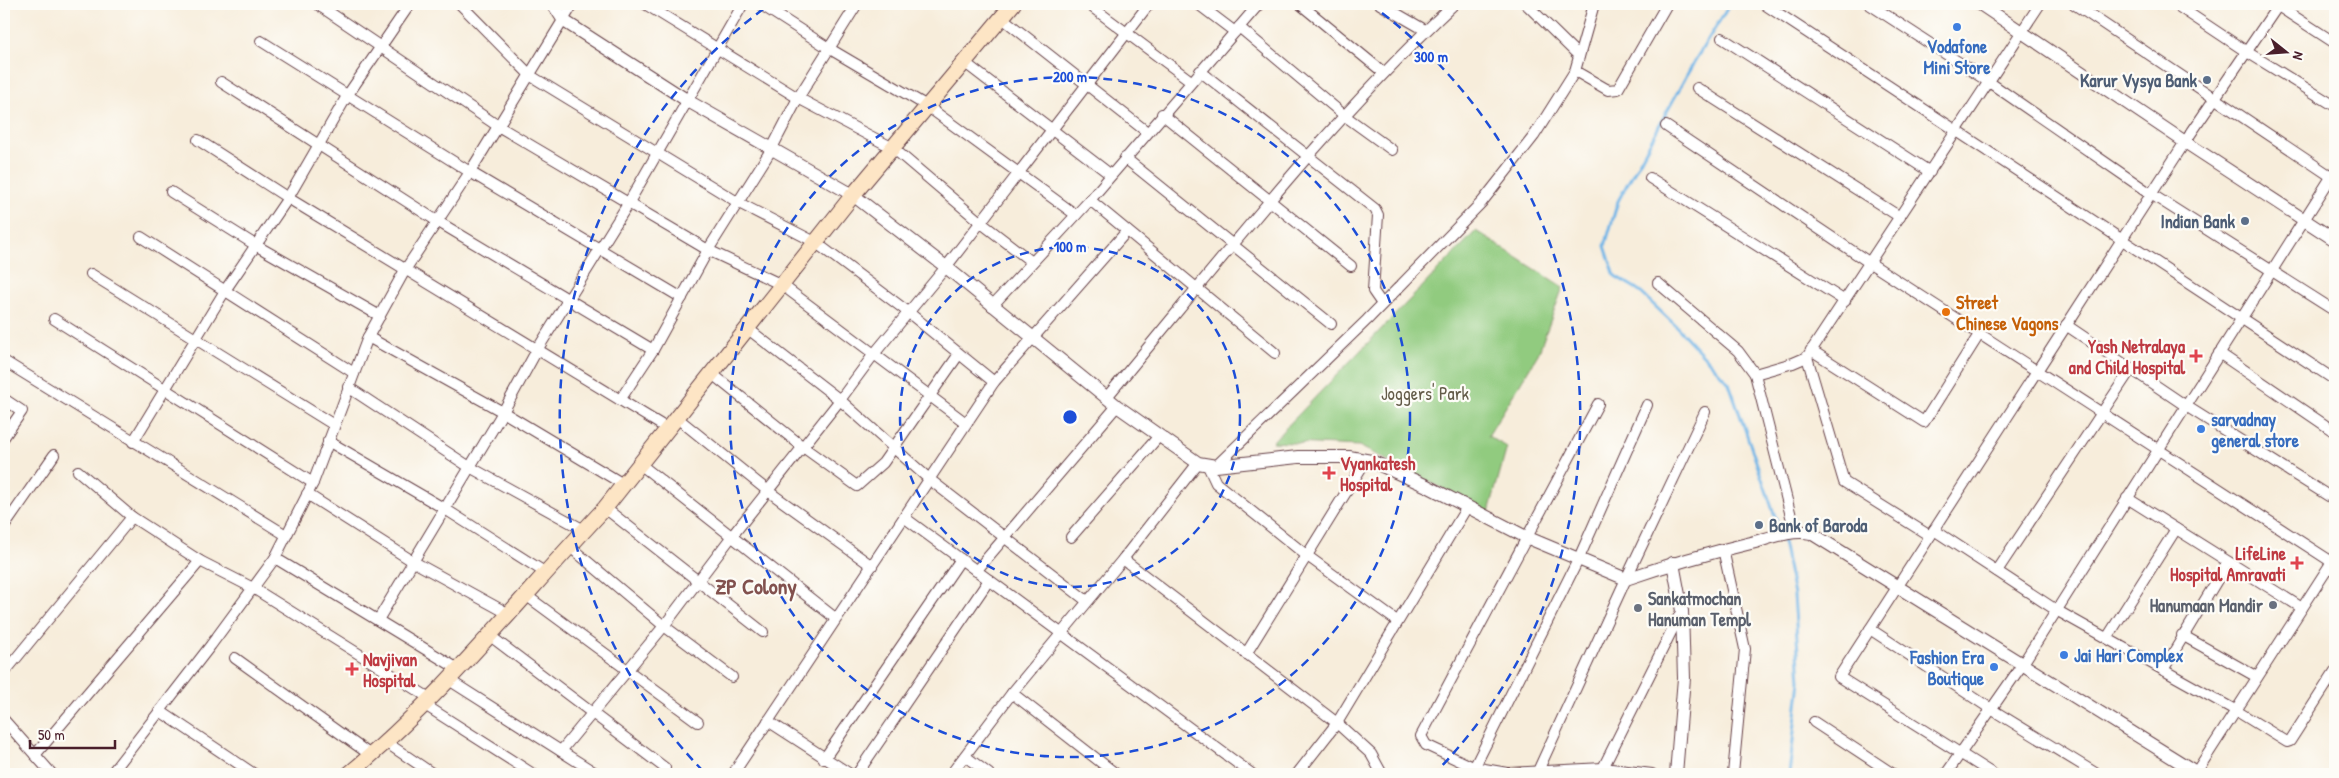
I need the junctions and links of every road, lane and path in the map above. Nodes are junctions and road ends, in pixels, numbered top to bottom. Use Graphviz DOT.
graph roads {
  1 [pos="317,4"];
  2 [pos="410,4"];
  3 [pos="460,4"];
  4 [pos="554,4"];
  5 [pos="573,4"];
  6 [pos="645,4"];
  7 [pos="743,4"];
  8 [pos="760,4"];
  9 [pos="857,4"];
  10 [pos="1088,4"];
  11 [pos="1149,4"];
  12 [pos="1198,4"];
  13 [pos="1259,4"];
  14 [pos="1300,4"];
  15 [pos="1380,4"];
  16 [pos="1454,4"];
  17 [pos="1526,4"];
  18 [pos="1594,4"];
  19 [pos="1667,4"];
  20 [pos="1764,4"];
  21 [pos="1869,4"];
  22 [pos="1980,4"];
  23 [pos="2040,4"];
  24 [pos="2074,4"];
  25 [pos="2175,4"];
  26 [pos="2277,4"];
  27 [pos="1006,8"];
  28 [pos="564,21"];
  29 [pos="1237,29"];
  30 [pos="1425,30"];
  31 [pos="2022,32"];
  32 [pos="1126,33"];
  33 [pos="1722,38"];
  34 [pos="261,41"];
  35 [pos="2335,43"];
  36 [pos="382,47"];
  37 [pos="720,48"];
  38 [pos="830,49"];
  39 [pos="2247,52"];
  40 [pos="1579,56"];
  41 [pos="964,62"];
  42 [pos="1200,71"];
  43 [pos="1575,72"];
  44 [pos="1384,73"];
  45 [pos="531,76"];
  46 [pos="1191,81"];
  47 [pos="221,82"];
  48 [pos="1989,82"];
  49 [pos="1086,85"];
  50 [pos="1697,88"];
  51 [pos="347,96"];
  52 [pos="798,98"];
  53 [pos="2214,100"];
  54 [pos="688,101"];
  55 [pos="927,106"];
  56 [pos="2335,106"];
  57 [pos="1162,114"];
  58 [pos="1345,116"];
  59 [pos="498,126"];
  60 [pos="1666,126"];
  61 [pos="1052,130"];
  62 [pos="1957,130"];
  63 [pos="1147,132"];
  64 [pos="198,140"];
  65 [pos="2184,142"];
  66 [pos="319,147"];
  67 [pos="893,148"];
  68 [pos="770,150"];
  69 [pos="1392,150"];
  70 [pos="657,152"];
  71 [pos="1308,156"];
  72 [pos="1125,158"];
  73 [pos="470,172"];
  74 [pos="1930,172"];
  75 [pos="1018,173"];
  76 [pos="1111,175"];
  77 [pos="2334,175"];
  78 [pos="1650,178"];
  79 [pos="171,192"];
  80 [pos="2151,194"];
  81 [pos="853,196"];
  82 [pos="288,198"];
  83 [pos="1090,200"];
  84 [pos="1271,200"];
  85 [pos="739,203"];
  86 [pos="628,204"];
  87 [pos="1076,215"];
  88 [pos="1900,218"];
  89 [pos="2304,219"];
  90 [pos="437,221"];
  91 [pos="980,222"];
  92 [pos="1127,231"];
  93 [pos="141,237"];
  94 [pos="2122,238"];
  95 [pos="2335,240"];
  96 [pos="816,242"];
  97 [pos="257,246"];
  98 [pos="1233,246"];
  99 [pos="600,250"];
  100 [pos="708,250"];
  101 [pos="1032,262"];
  102 [pos="1870,263"];
  103 [pos="1351,266"];
  104 [pos="946,267"];
  105 [pos="405,270"];
  106 [pos="2272,270"];
  107 [pos="91,274"];
  108 [pos="1658,283"];
  109 [pos="782,285"];
  110 [pos="226,289"];
  111 [pos="1197,290"];
  112 [pos="682,298"];
  113 [pos="570,299"];
  114 [pos="1845,301"];
  115 [pos="1382,304"];
  116 [pos="992,306"];
  117 [pos="2335,311"];
  118 [pos="908,312"];
  119 [pos="380,316"];
  120 [pos="2242,317"];
  121 [pos="54,319"];
  122 [pos="1331,324"];
  123 [pos="2066,325"];
  124 [pos="747,328"];
  125 [pos="1980,333"];
  126 [pos="368,337"];
  127 [pos="1031,337"];
  128 [pos="195,338"];
  129 [pos="537,350"];
  130 [pos="653,350"];
  131 [pos="1275,353"];
  132 [pos="1809,353"];
  133 [pos="2219,353"];
  134 [pos="874,354"];
  135 [pos="960,354"];
  136 [pos="4,361"];
  137 [pos="2131,368"];
  138 [pos="2038,369"];
  139 [pos="354,373"];
  140 [pos="711,373"];
  141 [pos="1755,374"];
  142 [pos="2335,380"];
  143 [pos="994,382"];
  144 [pos="348,387"];
  145 [pos="164,390"];
  146 [pos="930,396"];
  147 [pos="1106,398"];
  148 [pos="4,399"];
  149 [pos="620,400"];
  150 [pos="840,400"];
  151 [pos="1598,404"];
  152 [pos="1647,405"];
  153 [pos="1117,406"];
  154 [pos="2186,406"];
  155 [pos="503,412"];
  156 [pos="1705,412"];
  157 [pos="2102,412"];
  158 [pos="966,422"];
  159 [pos="672,423"];
  160 [pos="334,425"];
  161 [pos="2335,432"];
  162 [pos="1159,436"];
  163 [pos="4,437"];
  164 [pos="328,441"];
  165 [pos="133,442"];
  166 [pos="803,447"];
  167 [pos="893,448"];
  168 [pos="2159,448"];
  169 [pos="54,455"];
  170 [pos="1366,460"];
  171 [pos="640,464"];
  172 [pos="1208,465"];
  173 [pos="468,466"];
  174 [pos="78,471"];
  175 [pos="929,479"];
  176 [pos="313,483"];
  177 [pos="623,484"];
  178 [pos="768,491"];
  179 [pos="307,494"];
  180 [pos="2127,498"];
  181 [pos="2335,500"];
  182 [pos="1467,507"];
  183 [pos="605,508"];
  184 [pos="445,509"];
  185 [pos="132,517"];
  186 [pos="905,518"];
  187 [pos="6,519"];
  188 [pos="2176,529"];
  189 [pos="584,530"];
  190 [pos="1792,533"];
  191 [pos="1932,533"];
  192 [pos="286,535"];
  193 [pos="732,536"];
  194 [pos="1071,537"];
  195 [pos="1526,537"];
  196 [pos="1006,538"];
  197 [pos="569,546"];
  198 [pos="1724,549"];
  199 [pos="1306,555"];
  200 [pos="275,558"];
  201 [pos="1123,558"];
  202 [pos="1579,558"];
  203 [pos="960,559"];
  204 [pos="2334,559"];
  205 [pos="200,561"];
  206 [pos="414,562"];
  207 [pos="2228,562"];
  208 [pos="1673,563"];
  209 [pos="872,566"];
  210 [pos="1997,570"];
  211 [pos="976,571"];
  212 [pos="546,573"];
  213 [pos="1626,579"];
  214 [pos="989,580"];
  215 [pos="698,582"];
  216 [pos="1897,587"];
  217 [pos="253,588"];
  218 [pos="527,596"];
  219 [pos="1087,601"];
  220 [pos="2302,608"];
  221 [pos="2056,610"];
  222 [pos="1682,611"];
  223 [pos="509,614"];
  224 [pos="835,618"];
  225 [pos="378,620"];
  226 [pos="1397,621"];
  227 [pos="664,626"];
  228 [pos="1870,629"];
  229 [pos="763,632"];
  230 [pos="1063,633"];
  231 [pos="489,635"];
  232 [pos="2182,635"];
  233 [pos="2107,638"];
  234 [pos="1246,654"];
  235 [pos="235,658"];
  236 [pos="2022,665"];
  237 [pos="2163,670"];
  238 [pos="626,671"];
  239 [pos="2335,671"];
  240 [pos="4,673"];
  241 [pos="453,675"];
  242 [pos="732,677"];
  243 [pos="2257,677"];
  244 [pos="1012,693"];
  245 [pos="428,702"];
  246 [pos="1991,709"];
  247 [pos="2236,710"];
  248 [pos="160,711"];
  249 [pos="592,714"];
  250 [pos="4,720"];
  251 [pos="768,721"];
  252 [pos="698,722"];
  253 [pos="1814,722"];
  254 [pos="1337,723"];
  255 [pos="386,743"];
  256 [pos="561,751"];
  257 [pos="1960,754"];
  258 [pos="36,755"];
  259 [pos="372,756"];
  260 [pos="965,756"];
  261 [pos="824,759"];
  262 [pos="665,768"];
  263 [pos="1603,768"];
  264 [pos="1472,770"];
  265 [pos="1381,772"];
  266 [pos="1537,773"];
  267 [pos="52,774"];
  268 [pos="111,774"];
  269 [pos="254,774"];
  270 [pos="349,774"];
  271 [pos="433,774"];
  272 [pos="533,774"];
  273 [pos="597,774"];
  274 [pos="733,774"];
  275 [pos="850,774"];
  276 [pos="857,774"];
  277 [pos="951,774"];
  278 [pos="989,774"];
  279 [pos="1116,774"];
  280 [pos="1252,774"];
  281 [pos="1297,774"];
  282 [pos="1652,774"];
  283 [pos="1676,774"];
  284 [pos="1733,774"];
  285 [pos="1893,774"];
  286 [pos="1946,774"];
  287 [pos="1993,774"];
  288 [pos="2097,774"];
  289 [pos="2197,774"];
  1 -- 36 [label="street"];
  2 -- 36 [label="street"];
  3 -- 45 [label="street"];
  4 -- 28 [label="street"];
  5 -- 28 [label="street"];
  6 -- 37 [label="street"];
  7 -- 37 [label="street"];
  8 -- 38 [label="street"];
  9 -- 38 [label="street"];
  10 -- 32 [label="street"];
  11 -- 32 [label="street"];
  12 -- 29 [label="street"];
  13 -- 29 [label="street"];
  14 -- 44 [label="street"];
  15 -- 30 [label="street"];
  16 -- 30 [label="street"];
  17 -- 40 [label="street"];
  18 -- 40 [label="street"];
  19 -- 43 [label="street"];
  20 -- 62 [label="street"];
  21 -- 48 [label="street"];
  22 -- 31 [label="street"];
  23 -- 31 [label="street"];
  24 -- 53 [label="street"];
  25 -- 39 [label="street"];
  26 -- 35 [label="street"];
  26 -- 39 [label="street"];
  27 -- 41 [label="main road"];
  27 -- 49 [label="street"];
  28 -- 45 [label="street"];
  28 -- 54 [label="street"];
  29 -- 42 [label="street"];
  29 -- 58 [label="street"];
  30 -- 44 [label="street"];
  31 -- 48 [label="street"];
  31 -- 65 [label="street"];
  32 -- 46 [label="street"];
  32 -- 49 [label="street"];
  33 -- 74 [label="street"];
  34 -- 51 [label="street"];
  36 -- 51 [label="street"];
  36 -- 59 [label="street"];
  37 -- 52 [label="street"];
  37 -- 54 [label="street"];
  38 -- 52 [label="street"];
  38 -- 55 [label="street"];
  39 -- 53 [label="street"];
  39 -- 56 [label="street"];
  40 -- 43 [label="street"];
  41 -- 55 [label="main road"];
  41 -- 61 [label="street"];
  42 -- 46 [label="street"];
  42 -- 71 [label="street"];
  43 -- 115 [label="street"];
  44 -- 58 [label="street"];
  45 -- 59 [label="street"];
  45 -- 70 [label="street"];
  46 -- 57 [label="street"];
  47 -- 66 [label="street"];
  48 -- 62 [label="street"];
  48 -- 80 [label="street"];
  49 -- 61 [label="street"];
  49 -- 63 [label="street"];
  50 -- 88 [label="street"];
  51 -- 66 [label="street"];
  51 -- 73 [label="street"];
  52 -- 67 [label="street"];
  52 -- 68 [label="street"];
  53 -- 65 [label="street"];
  53 -- 77 [label="street"];
  54 -- 68 [label="street"];
  54 -- 70 [label="street"];
  55 -- 67 [label="main road"];
  55 -- 75 [label="street"];
  57 -- 63 [label="street"];
  57 -- 84 [label="street"];
  58 -- 69 [label="street"];
  58 -- 71 [label="street"];
  59 -- 73 [label="street"];
  59 -- 86 [label="street"];
  60 -- 102 [label="street"];
  61 -- 75 [label="street"];
  61 -- 76 [label="street"];
  62 -- 74 [label="street"];
  62 -- 94 [label="street"];
  63 -- 72 [label="street"];
  64 -- 82 [label="street"];
  65 -- 80 [label="street"];
  65 -- 89 [label="street"];
  66 -- 82 [label="street"];
  66 -- 90 [label="street"];
  67 -- 81 [label="main road"];
  67 -- 91 [label="street"];
  68 -- 81 [label="street"];
  68 -- 85 [label="street"];
  70 -- 85 [label="street"];
  70 -- 86 [label="street"];
  71 -- 84 [label="street"];
  71 -- 115 [label="street"];
  72 -- 76 [label="street"];
  72 -- 98 [label="street"];
  73 -- 90 [label="street"];
  73 -- 99 [label="street"];
  74 -- 88 [label="street"];
  75 -- 87 [label="street"];
  75 -- 91 [label="street"];
  76 -- 83 [label="street"];
  77 -- 89 [label="street"];
  78 -- 114 [label="street"];
  79 -- 97 [label="street"];
  80 -- 94 [label="street"];
  80 -- 106 [label="street"];
  81 -- 96 [label="main road"];
  81 -- 104 [label="street"];
  82 -- 97 [label="street"];
  82 -- 105 [label="street"];
  83 -- 87 [label="street"];
  83 -- 92 [label="street"];
  84 -- 98 [label="street"];
  84 -- 103 [label="street"];
  85 -- 96 [label="street"];
  85 -- 100 [label="street"];
  86 -- 99 [label="street"];
  86 -- 100 [label="street"];
  87 -- 101 [label="street"];
  88 -- 102 [label="street"];
  89 -- 95 [label="street"];
  89 -- 106 [label="street"];
  90 -- 105 [label="street"];
  90 -- 113 [label="street"];
  91 -- 101 [label="street"];
  91 -- 104 [label="street"];
  92 -- 111 [label="street"];
  92 -- 127 [label="street"];
  93 -- 110 [label="street"];
  94 -- 120 [label="street"];
  94 -- 123 [label="street"];
  96 -- 109 [label="main road"];
  96 -- 118 [label="street"];
  97 -- 110 [label="street"];
  97 -- 119 [label="street"];
  98 -- 111 [label="street"];
  98 -- 122 [label="street"];
  99 -- 112 [label="street"];
  99 -- 113 [label="street"];
  100 -- 109 [label="street"];
  100 -- 112 [label="street"];
  101 -- 116 [label="street"];
  102 -- 114 [label="street"];
  102 -- 125 [label="street"];
  104 -- 116 [label="street"];
  104 -- 118 [label="street"];
  105 -- 119 [label="street"];
  105 -- 129 [label="street"];
  106 -- 117 [label="street"];
  106 -- 120 [label="street"];
  107 -- 128 [label="street"];
  108 -- 141 [label="street"];
  109 -- 124 [label="main road"];
  109 -- 134 [label="street"];
  110 -- 128 [label="street"];
  110 -- 139 [label="street"];
  111 -- 131 [label="street"];
  111 -- 147 [label="street"];
  112 -- 130 [label="street"];
  113 -- 129 [label="street"];
  113 -- 130 [label="street"];
  114 -- 132 [label="street"];
  115 -- 172 [label="street"];
  116 -- 127 [label="street"];
  118 -- 134 [label="street"];
  118 -- 135 [label="street"];
  119 -- 126 [label="street"];
  120 -- 133 [label="street"];
  120 -- 142 [label="street"];
  121 -- 145 [label="street"];
  123 -- 137 [label="street"];
  123 -- 138 [label="street"];
  124 -- 140 [label="main road"];
  124 -- 150 [label="street"];
  125 -- 132 [label="street"];
  125 -- 138 [label="street"];
  126 -- 139 [label="street"];
  126 -- 155 [label="street"];
  127 -- 143 [label="street"];
  127 -- 147 [label="street"];
  128 -- 145 [label="street"];
  128 -- 160 [label="street"];
  129 -- 149 [label="street"];
  129 -- 155 [label="street"];
  130 -- 149 [label="street"];
  132 -- 141 [label="street"];
  132 -- 191 [label="street"];
  133 -- 154 [label="street"];
  133 -- 161 [label="street"];
  134 -- 146 [label="street"];
  134 -- 150 [label="street"];
  135 -- 143 [label="street"];
  135 -- 146 [label="street"];
  136 -- 165 [label="street"];
  137 -- 154 [label="street"];
  137 -- 157 [label="street"];
  138 -- 157 [label="street"];
  138 -- 191 [label="street"];
  139 -- 144 [label="street"];
  140 -- 159 [label="main road"];
  140 -- 166 [label="street"];
  141 -- 190 [label="street"];
  143 -- 158 [label="street"];
  144 -- 160 [label="street"];
  144 -- 173 [label="street"];
  145 -- 165 [label="street"];
  145 -- 176 [label="street"];
  146 -- 158 [label="street"];
  146 -- 167 [label="street"];
  147 -- 153 [label="street"];
  148 -- 163 [label="street"];
  149 -- 159 [label="street"];
  150 -- 166 [label="street"];
  150 -- 167 [label="street"];
  151 -- 195 [label="street"];
  152 -- 202 [label="street"];
  153 -- 162 [label="street"];
  153 -- 196 [label="street"];
  154 -- 168 [label="street"];
  154 -- 181 [label="street"];
  155 -- 173 [label="street"];
  155 -- 177 [label="street"];
  156 -- 213 [label="street"];
  157 -- 168 [label="street"];
  157 -- 210 [label="street"];
  158 -- 175 [label="street"];
  159 -- 171 [label="main road"];
  159 -- 178 [label="street"];
  160 -- 164 [label="street"];
  162 -- 172 [label="street"];
  162 -- 194 [label="street"];
  164 -- 176 [label="street"];
  164 -- 184 [label="street"];
  165 -- 192 [label="street"];
  166 -- 167 [label="street"];
  166 -- 178 [label="street"];
  167 -- 175 [label="street"];
  168 -- 180 [label="street"];
  168 -- 204 [label="street"];
  169 -- 187 [label="street"];
  170 -- 172 [label="street"];
  170 -- 182 [label="street"];
  170 -- 199 [label="street"];
  171 -- 177 [label="main road"];
  171 -- 193 [label="street"];
  172 -- 199 [label="street"];
  172 -- 201 [label="street"];
  173 -- 184 [label="street"];
  173 -- 189 [label="street"];
  174 -- 185 [label="street"];
  175 -- 186 [label="street"];
  175 -- 196 [label="street"];
  176 -- 179 [label="street"];
  177 -- 183 [label="main road"];
  178 -- 193 [label="street"];
  178 -- 209 [label="street"];
  179 -- 192 [label="street"];
  179 -- 206 [label="street"];
  180 -- 188 [label="street"];
  180 -- 221 [label="street"];
  182 -- 195 [label="street"];
  182 -- 226 [label="street"];
  183 -- 189 [label="main road"];
  183 -- 215 [label="street"];
  184 -- 206 [label="street"];
  184 -- 212 [label="street"];
  185 -- 205 [label="street"];
  185 -- 240 [label="street"];
  186 -- 203 [label="street"];
  186 -- 209 [label="street"];
  188 -- 207 [label="street"];
  188 -- 233 [label="street"];
  189 -- 197 [label="main road"];
  190 -- 198 [label="street"];
  190 -- 216 [label="street"];
  191 -- 210 [label="street"];
  191 -- 216 [label="street"];
  192 -- 200 [label="street"];
  193 -- 215 [label="street"];
  193 -- 224 [label="street"];
  195 -- 202 [label="street"];
  195 -- 264 [label="street"];
  196 -- 211 [label="street"];
  196 -- 219 [label="street"];
  197 -- 212 [label="main road"];
  197 -- 227 [label="street"];
  198 -- 208 [label="street"];
  198 -- 284 [label="street"];
  199 -- 226 [label="street"];
  199 -- 234 [label="street"];
  200 -- 217 [label="street"];
  200 -- 225 [label="street"];
  201 -- 219 [label="street"];
  201 -- 234 [label="street"];
  202 -- 213 [label="street"];
  202 -- 264 [label="street"];
  203 -- 211 [label="street"];
  203 -- 261 [label="street"];
  204 -- 220 [label="street"];
  205 -- 217 [label="street"];
  205 -- 258 [label="street"];
  206 -- 223 [label="street"];
  206 -- 225 [label="street"];
  207 -- 220 [label="street"];
  207 -- 232 [label="street"];
  208 -- 213 [label="street"];
  208 -- 222 [label="street"];
  209 -- 224 [label="street"];
  210 -- 221 [label="street"];
  211 -- 214 [label="street"];
  212 -- 218 [label="main road"];
  213 -- 266 [label="street"];
  214 -- 230 [label="street"];
  214 -- 276 [label="street"];
  215 -- 227 [label="street"];
  215 -- 229 [label="street"];
  216 -- 228 [label="street"];
  216 -- 236 [label="street"];
  217 -- 245 [label="street"];
  217 -- 248 [label="street"];
  218 -- 223 [label="main road"];
  218 -- 238 [label="street"];
  219 -- 230 [label="street"];
  220 -- 243 [label="street"];
  221 -- 233 [label="street"];
  221 -- 236 [label="street"];
  222 -- 263 [label="street"];
  222 -- 283 [label="street"];
  223 -- 231 [label="main road"];
  224 -- 251 [label="street"];
  225 -- 241 [label="street"];
  226 -- 254 [label="street"];
  227 -- 238 [label="street"];
  227 -- 242 [label="street"];
  228 -- 246 [label="street"];
  228 -- 257 [label="street"];
  230 -- 244 [label="street"];
  230 -- 280 [label="street"];
  231 -- 241 [label="main road"];
  231 -- 249 [label="street"];
  232 -- 237 [label="street"];
  232 -- 243 [label="street"];
  233 -- 237 [label="street"];
  234 -- 254 [label="street"];
  235 -- 259 [label="street"];
  236 -- 246 [label="street"];
  236 -- 289 [label="street"];
  237 -- 247 [label="street"];
  238 -- 249 [label="street"];
  238 -- 252 [label="street"];
  239 -- 247 [label="street"];
  241 -- 245 [label="main road"];
  241 -- 256 [label="street"];
  243 -- 247 [label="street"];
  244 -- 260 [label="street"];
  244 -- 279 [label="street"];
  245 -- 255 [label="main road"];
  245 -- 272 [label="street"];
  246 -- 257 [label="street"];
  246 -- 288 [label="street"];
  247 -- 289 [label="street"];
  248 -- 268 [label="street"];
  248 -- 269 [label="street"];
  249 -- 256 [label="street"];
  249 -- 262 [label="street"];
  250 -- 258 [label="street"];
  251 -- 261 [label="street"];
  251 -- 274 [label="street"];
  253 -- 285 [label="street"];
  254 -- 265 [label="street"];
  254 -- 281 [label="street"];
  255 -- 259 [label="main road"];
  255 -- 271 [label="street"];
  256 -- 273 [label="street"];
  257 -- 286 [label="street"];
  257 -- 287 [label="street"];
  258 -- 267 [label="street"];
  259 -- 270 [label="main road"];
  260 -- 277 [label="street"];
  260 -- 278 [label="street"];
  261 -- 275 [label="street"];
  263 -- 266 [label="street"];
  263 -- 282 [label="street"];
  264 -- 266 [label="street"];
}
